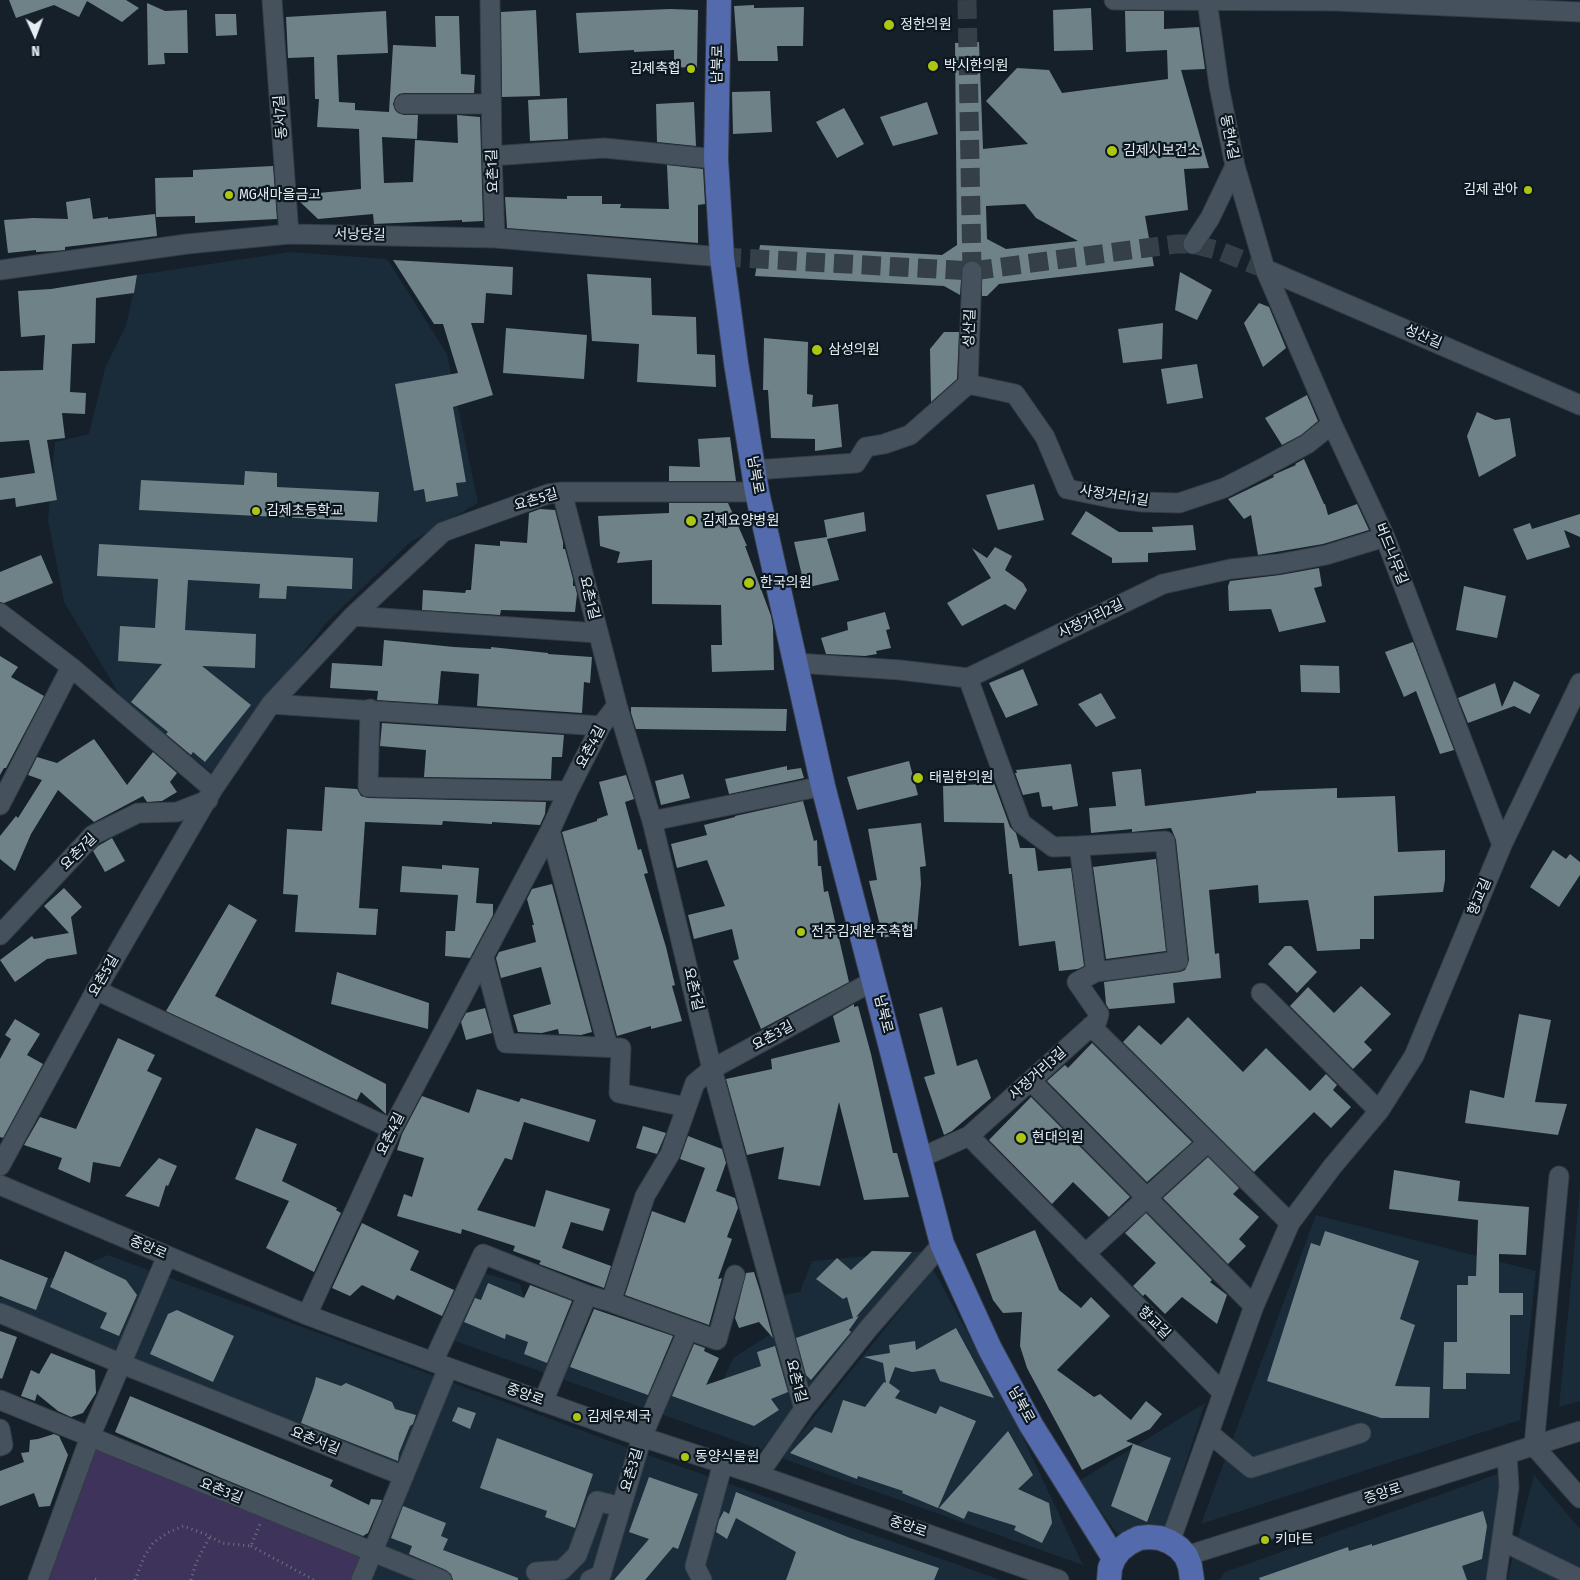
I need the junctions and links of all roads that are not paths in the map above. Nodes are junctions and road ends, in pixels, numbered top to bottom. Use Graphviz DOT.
graph roads {
  1 [pos="272,0"];
  2 [pos="490,0"];
  3 [pos="719,0"];
  4 [pos="1114,0"];
  5 [pos="1207,1"];
  6 [pos="1336,1"];
  7 [pos="1580,12"];
  8 [pos="404,104"];
  9 [pos="491,104"];
  10 [pos="492,156"];
  11 [pos="716,159"];
  12 [pos="1235,166"];
  13 [pos="289,234"];
  14 [pos="495,238"];
  15 [pos="1193,244"];
  16 [pos="722,258"];
  17 [pos="1266,269"];
  18 [pos="0,270"];
  19 [pos="972,272"];
  20 [pos="968,384"];
  21 [pos="1580,404"];
  22 [pos="1332,424"];
  23 [pos="756,481"];
  24 [pos="562,492"];
  25 [pos="1385,537"];
  26 [pos="0,613"];
  27 [pos="352,616"];
  28 [pos="598,633"];
  29 [pos="796,663"];
  30 [pos="71,667"];
  31 [pos="968,678"];
  32 [pos="1580,683"];
  33 [pos="271,704"];
  34 [pos="617,705"];
  35 [pos="370,709"];
  36 [pos="601,726"];
  37 [pos="823,786"];
  38 [pos="568,791"];
  39 [pos="210,794"];
  40 [pos="0,805"];
  41 [pos="652,821"];
  42 [pos="550,831"];
  43 [pos="1502,845"];
  44 [pos="1078,846"];
  45 [pos="0,936"];
  46 [pos="484,958"];
  47 [pos="1096,972"];
  48 [pos="875,980"];
  49 [pos="96,990"];
  50 [pos="1261,993"];
  51 [pos="1091,1026"];
  52 [pos="615,1048"];
  53 [pos="712,1069"];
  54 [pos="1031,1081"];
  55 [pos="686,1107"];
  56 [pos="1379,1110"];
  57 [pos="392,1128"];
  58 [pos="969,1136"];
  59 [pos="1208,1142"];
  60 [pos="920,1158"];
  61 [pos="0,1166"];
  62 [pos="1559,1176"];
  63 [pos="0,1185"];
  64 [pos="1146,1198"];
  65 [pos="1290,1223"];
  66 [pos="942,1244"];
  67 [pos="1085,1254"];
  68 [pos="167,1256"];
  69 [pos="735,1275"];
  70 [pos="587,1295"];
  71 [pos="611,1302"];
  72 [pos="1254,1306"];
  73 [pos="0,1313"];
  74 [pos="307,1315"];
  75 [pos="688,1330"];
  76 [pos="122,1364"];
  77 [pos="440,1365"];
  78 [pos="1223,1393"];
  79 [pos="0,1400"];
  80 [pos="543,1402"];
  81 [pos="804,1408"];
  82 [pos="1580,1431"];
  83 [pos="1209,1433"];
  84 [pos="1362,1433"];
  85 [pos="90,1437"];
  86 [pos="642,1437"];
  87 [pos="1534,1446"];
  88 [pos="1507,1454"];
  89 [pos="723,1463"];
  90 [pos="758,1475"];
  91 [pos="404,1476"];
  92 [pos="1580,1498"];
  93 [pos="621,1508"];
  94 [pos="1502,1542"];
  95 [pos="1178,1549"];
  96 [pos="372,1553"];
  97 [pos="1112,1569"];
  98 [pos="536,1572"];
  99 [pos="1580,1578"];
  100 [pos="38,1580"];
  101 [pos="360,1580"];
  102 [pos="442,1580"];
  103 [pos="590,1580"];
  104 [pos="702,1580"];
  105 [pos="1059,1580"];
  106 [pos="1192,1580"];
  107 [pos="1496,1580"];
  1 -- 13 [label="street, 동서7길"];
  2 -- 9 [label="street, 요촌1길"];
  3 -- 11 [label="main road, 남북로"];
  4 -- 5 [label="street"];
  5 -- 6 [label="street"];
  5 -- 12 [label="street, 동헌4길"];
  6 -- 7 [label="street"];
  8 -- 9 [label="street"];
  9 -- 10 [label="street, 요촌1길"];
  10 -- 11 [label="street"];
  10 -- 14 [label="street, 요촌1길"];
  11 -- 16 [label="main road, 남북로"];
  12 -- 15 [label="street"];
  12 -- 17 [label="street, 동헌4길"];
  13 -- 14 [label="street, 서낭당길"];
  13 -- 18 [label="street, 서낭당길"];
  14 -- 16 [label="street, 서낭당길"];
  16 -- 23 [label="main road, 남북로"];
  17 -- 21 [label="street, 성산길"];
  17 -- 22 [label="street, 버드나무길"];
  19 -- 20 [label="street, 성산길"];
  20 -- 22 [label="street, 사정거리1길"];
  20 -- 23 [label="street"];
  22 -- 25 [label="street, 버드나무길"];
  23 -- 24 [label="street, 요촌5길"];
  23 -- 29 [label="main road, 남북로"];
  24 -- 27 [label="street, 요촌5길"];
  24 -- 28 [label="street, 요촌1길"];
  25 -- 31 [label="street, 사정거리2길"];
  25 -- 43 [label="street, 버드나무길"];
  26 -- 30 [label="street"];
  27 -- 28 [label="street"];
  27 -- 33 [label="street, 요촌5길"];
  28 -- 34 [label="street, 요촌1길"];
  29 -- 31 [label="street"];
  29 -- 37 [label="main road, 남북로"];
  30 -- 39 [label="street"];
  30 -- 40 [label="street"];
  31 -- 44 [label="street"];
  32 -- 43 [label="street, 향교길"];
  33 -- 35 [label="street"];
  33 -- 39 [label="street, 요촌5길"];
  34 -- 36 [label="street, 요촌4길"];
  34 -- 41 [label="street, 요촌1길"];
  35 -- 36 [label="street"];
  35 -- 38 [label="street"];
  36 -- 38 [label="street, 요촌4길"];
  37 -- 41 [label="street"];
  37 -- 48 [label="main road, 남북로"];
  38 -- 42 [label="street, 요촌4길"];
  39 -- 45 [label="street, 요촌7길"];
  39 -- 49 [label="street, 요촌5길"];
  41 -- 53 [label="street, 요촌1길"];
  42 -- 46 [label="street, 요촌4길"];
  42 -- 52 [label="street"];
  43 -- 56 [label="street, 향교길"];
  44 -- 47 [label="street"];
  44 -- 47 [label="street"];
  46 -- 52 [label="street"];
  46 -- 57 [label="street, 요촌4길"];
  47 -- 51 [label="street"];
  48 -- 53 [label="street, 요촌3길"];
  48 -- 60 [label="main road, 남북로"];
  49 -- 57 [label="street"];
  49 -- 61 [label="street, 요촌5길"];
  50 -- 56 [label="street"];
  51 -- 54 [label="street, 사정거리3길"];
  51 -- 59 [label="street"];
  52 -- 55 [label="street"];
  53 -- 55 [label="street, 요촌3길"];
  53 -- 81 [label="street, 요촌1길"];
  54 -- 58 [label="street, 사정거리3길"];
  54 -- 64 [label="street"];
  55 -- 71 [label="street, 요촌3길"];
  56 -- 65 [label="street, 향교길"];
  57 -- 74 [label="street, 요촌4길"];
  58 -- 60 [label="street, 사정거리3길"];
  58 -- 67 [label="street, 향교길"];
  59 -- 64 [label="street"];
  59 -- 65 [label="street"];
  60 -- 66 [label="main road, 남북로"];
  62 -- 87 [label="street"];
  63 -- 68 [label="street, 중앙로"];
  64 -- 67 [label="street"];
  64 -- 72 [label="street"];
  65 -- 72 [label="street, 향교길"];
  66 -- 81 [label="street"];
  66 -- 97 [label="main road, 남북로"];
  67 -- 78 [label="street, 향교길"];
  68 -- 74 [label="street, 중앙로"];
  68 -- 76 [label="street"];
  69 -- 75 [label="street"];
  70 -- 71 [label="street"];
  70 -- 77 [label="street"];
  70 -- 80 [label="street"];
  71 -- 75 [label="street"];
  72 -- 78 [label="street, 향교길"];
  73 -- 76 [label="street, 요촌서길"];
  74 -- 77 [label="street, 중앙로"];
  75 -- 86 [label="street, 요촌3길"];
  76 -- 85 [label="street"];
  76 -- 91 [label="street, 요촌서길"];
  77 -- 80 [label="street, 중앙로"];
  77 -- 91 [label="street"];
  78 -- 83 [label="street, 향교길"];
  79 -- 85 [label="street, 요촌3길"];
  80 -- 86 [label="street, 중앙로"];
  81 -- 90 [label="street, 요촌1길"];
  82 -- 87 [label="street, 중앙로"];
  83 -- 84 [label="street"];
  83 -- 95 [label="street, 향교길"];
  85 -- 96 [label="street, 요촌3길"];
  85 -- 100 [label="street"];
  86 -- 89 [label="street, 중앙로"];
  86 -- 93 [label="street, 요촌3길"];
  87 -- 88 [label="street, 중앙로"];
  87 -- 92 [label="street"];
  88 -- 94 [label="street"];
  88 -- 95 [label="street, 중앙로"];
  89 -- 90 [label="street, 중앙로"];
  89 -- 104 [label="street"];
  90 -- 105 [label="street, 중앙로"];
  91 -- 96 [label="street"];
  93 -- 98 [label="street"];
  93 -- 103 [label="street, 요촌3길"];
  94 -- 99 [label="street"];
  94 -- 107 [label="street"];
  95 -- 97 [label="main road"];
  95 -- 106 [label="main road"];
  96 -- 101 [label="street"];
  96 -- 102 [label="street, 요촌3길"];
}
